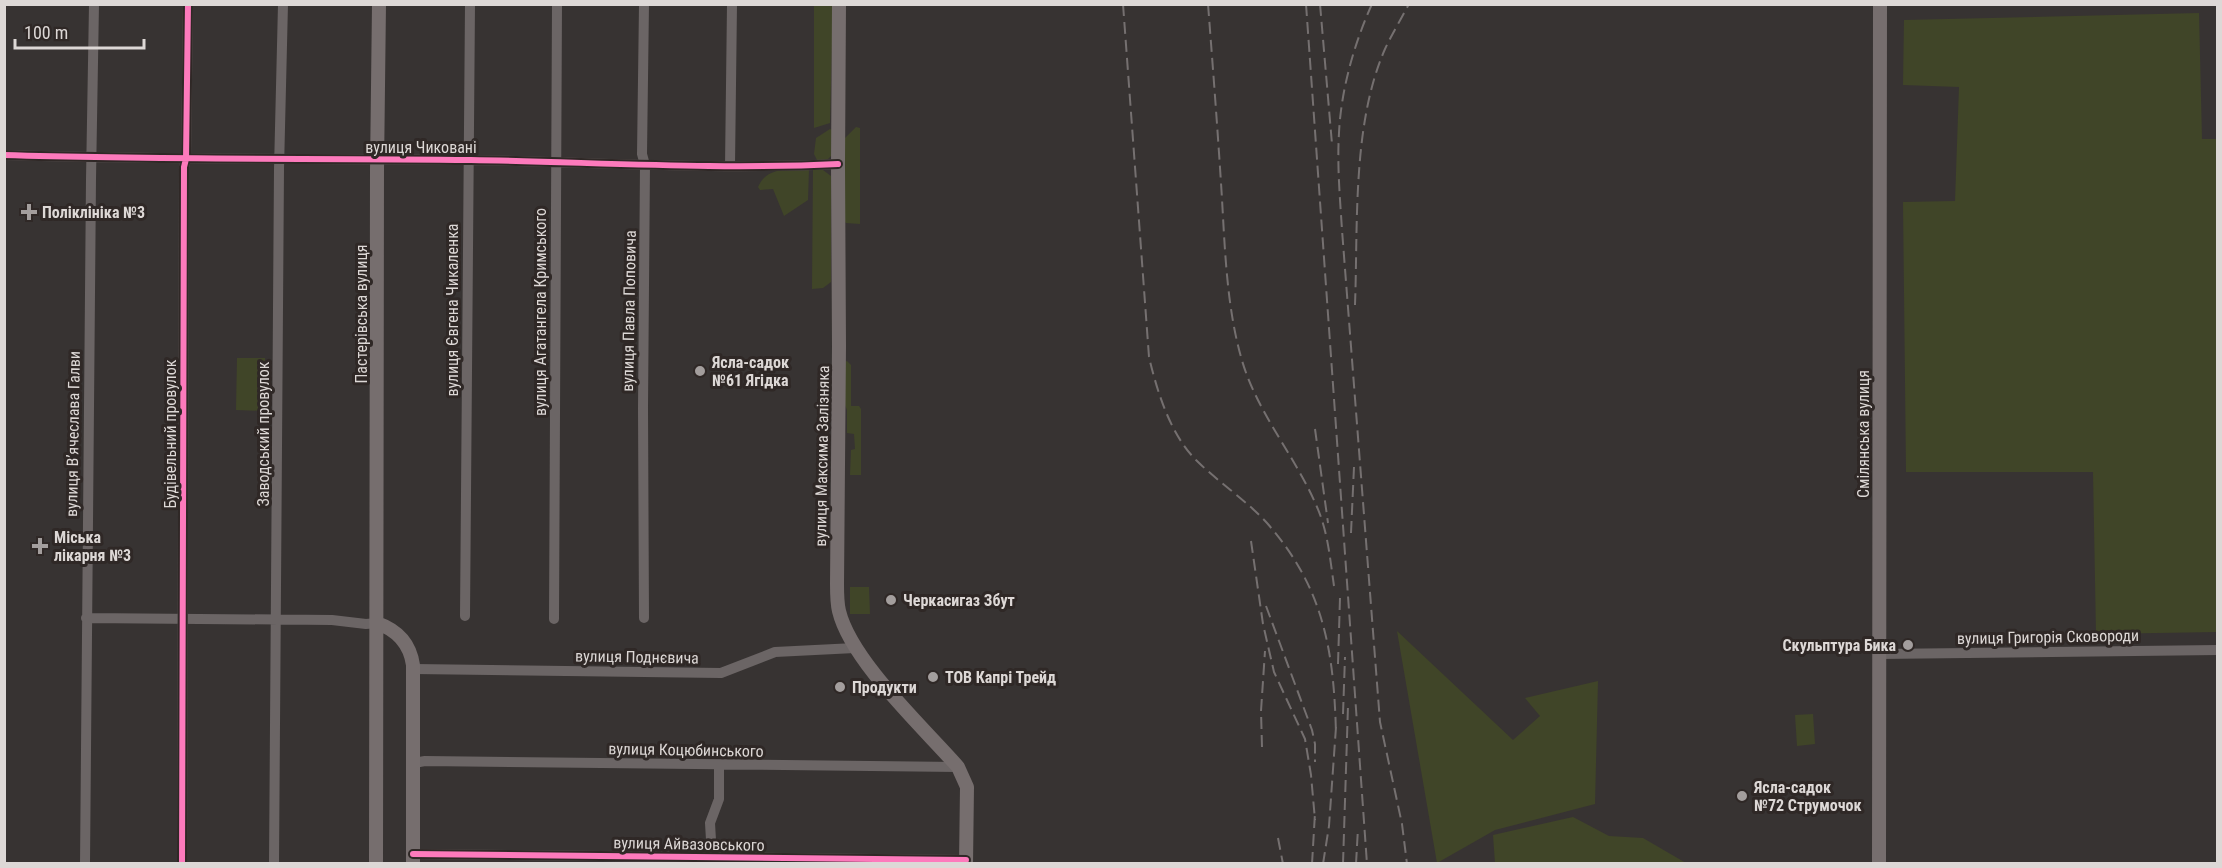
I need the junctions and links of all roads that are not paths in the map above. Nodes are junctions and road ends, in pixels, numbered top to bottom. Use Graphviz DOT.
graph roads {
  1 [pos="94,4"];
  2 [pos="188,4"];
  3 [pos="283,4"];
  4 [pos="380,4"];
  5 [pos="470,4"];
  6 [pos="557,4"];
  7 [pos="644,4"];
  8 [pos="732,4"];
  9 [pos="839,4"];
  10 [pos="1880,4"];
  11 [pos="4,155"];
  12 [pos="92,158"];
  13 [pos="280,158"];
  14 [pos="186,159"];
  15 [pos="377,160"];
  16 [pos="468,160"];
  17 [pos="556,161"];
  18 [pos="838,164"];
  19 [pos="645,165"];
  20 [pos="730,166"];
  21 [pos="465,616"];
  22 [pos="87,618"];
  23 [pos="183,618"];
  24 [pos="644,618"];
  25 [pos="554,619"];
  26 [pos="277,620"];
  27 [pos="377,622"];
  28 [pos="855,648"];
  29 [pos="2217,650"];
  30 [pos="1879,654"];
  31 [pos="414,669"];
  32 [pos="414,763"];
  33 [pos="719,765"];
  34 [pos="958,767"];
  35 [pos="712,857"];
  36 [pos="413,859"];
  37 [pos="966,862"];
  38 [pos="85,864"];
  39 [pos="182,864"];
  40 [pos="274,864"];
  41 [pos="376,864"];
  42 [pos="1879,864"];
  1 -- 12 [label="street, вулиця Вʼячеслава Галви"];
  2 -- 14 [label="street, Будівельний провулок"];
  3 -- 13 [label="street, Заводський провулок"];
  4 -- 15 [label="main road, Пастерівська вулиця"];
  5 -- 16 [label="street, вулиця Євгена Чикаленка"];
  6 -- 17 [label="street, вулиця Агатангела Кримського"];
  7 -- 19 [label="street, вулиця Павла Поповича"];
  8 -- 20 [label="street"];
  9 -- 18 [label="main road, вулиця Максима Залізняка"];
  10 -- 30 [label="main road, Смілянська вулиця"];
  11 -- 12 [label="street, вулиця Чиковані"];
  12 -- 14 [label="street, вулиця Чиковані"];
  12 -- 22 [label="street, вулиця Вʼячеслава Галви"];
  13 -- 14 [label="street, вулиця Чиковані"];
  13 -- 15 [label="street, вулиця Чиковані"];
  13 -- 26 [label="street, Заводський провулок"];
  14 -- 23 [label="street, Будівельний провулок"];
  15 -- 16 [label="street, вулиця Чиковані"];
  15 -- 27 [label="main road, Пастерівська вулиця"];
  16 -- 17 [label="street, вулиця Чиковані"];
  16 -- 21 [label="street, вулиця Євгена Чикаленка"];
  17 -- 19 [label="street, вулиця Чиковані"];
  17 -- 25 [label="street, вулиця Агатангела Кримського"];
  18 -- 20 [label="street, вулиця Чиковані"];
  18 -- 28 [label="main road, вулиця Максима Залізняка"];
  19 -- 20 [label="street, вулиця Чиковані"];
  19 -- 24 [label="street, вулиця Павла Поповича"];
  22 -- 23 [label="street"];
  22 -- 38 [label="street, вулиця Вʼячеслава Галви"];
  23 -- 26 [label="street"];
  23 -- 39 [label="street, Будівельний провулок"];
  26 -- 27 [label="street"];
  26 -- 40 [label="street, Заводський провулок"];
  27 -- 31 [label="main road"];
  27 -- 41 [label="main road, Пастерівська вулиця"];
  28 -- 31 [label="street, вулиця Поднєвича"];
  28 -- 34 [label="main road, вулиця Максима Залізняка"];
  29 -- 30 [label="street, вулиця Григорія Сковороди"];
  30 -- 42 [label="main road, Смілянська вулиця"];
  31 -- 32 [label="main road"];
  32 -- 33 [label="street, вулиця Коцюбинського"];
  32 -- 36 [label="main road"];
  33 -- 34 [label="street, вулиця Коцюбинського"];
  33 -- 35 [label="street"];
  34 -- 37 [label="main road, вулиця Максима Залізняка"];
  35 -- 36 [label="street, вулиця Айвазовського"];
  35 -- 37 [label="street, вулиця Айвазовського"];
}
